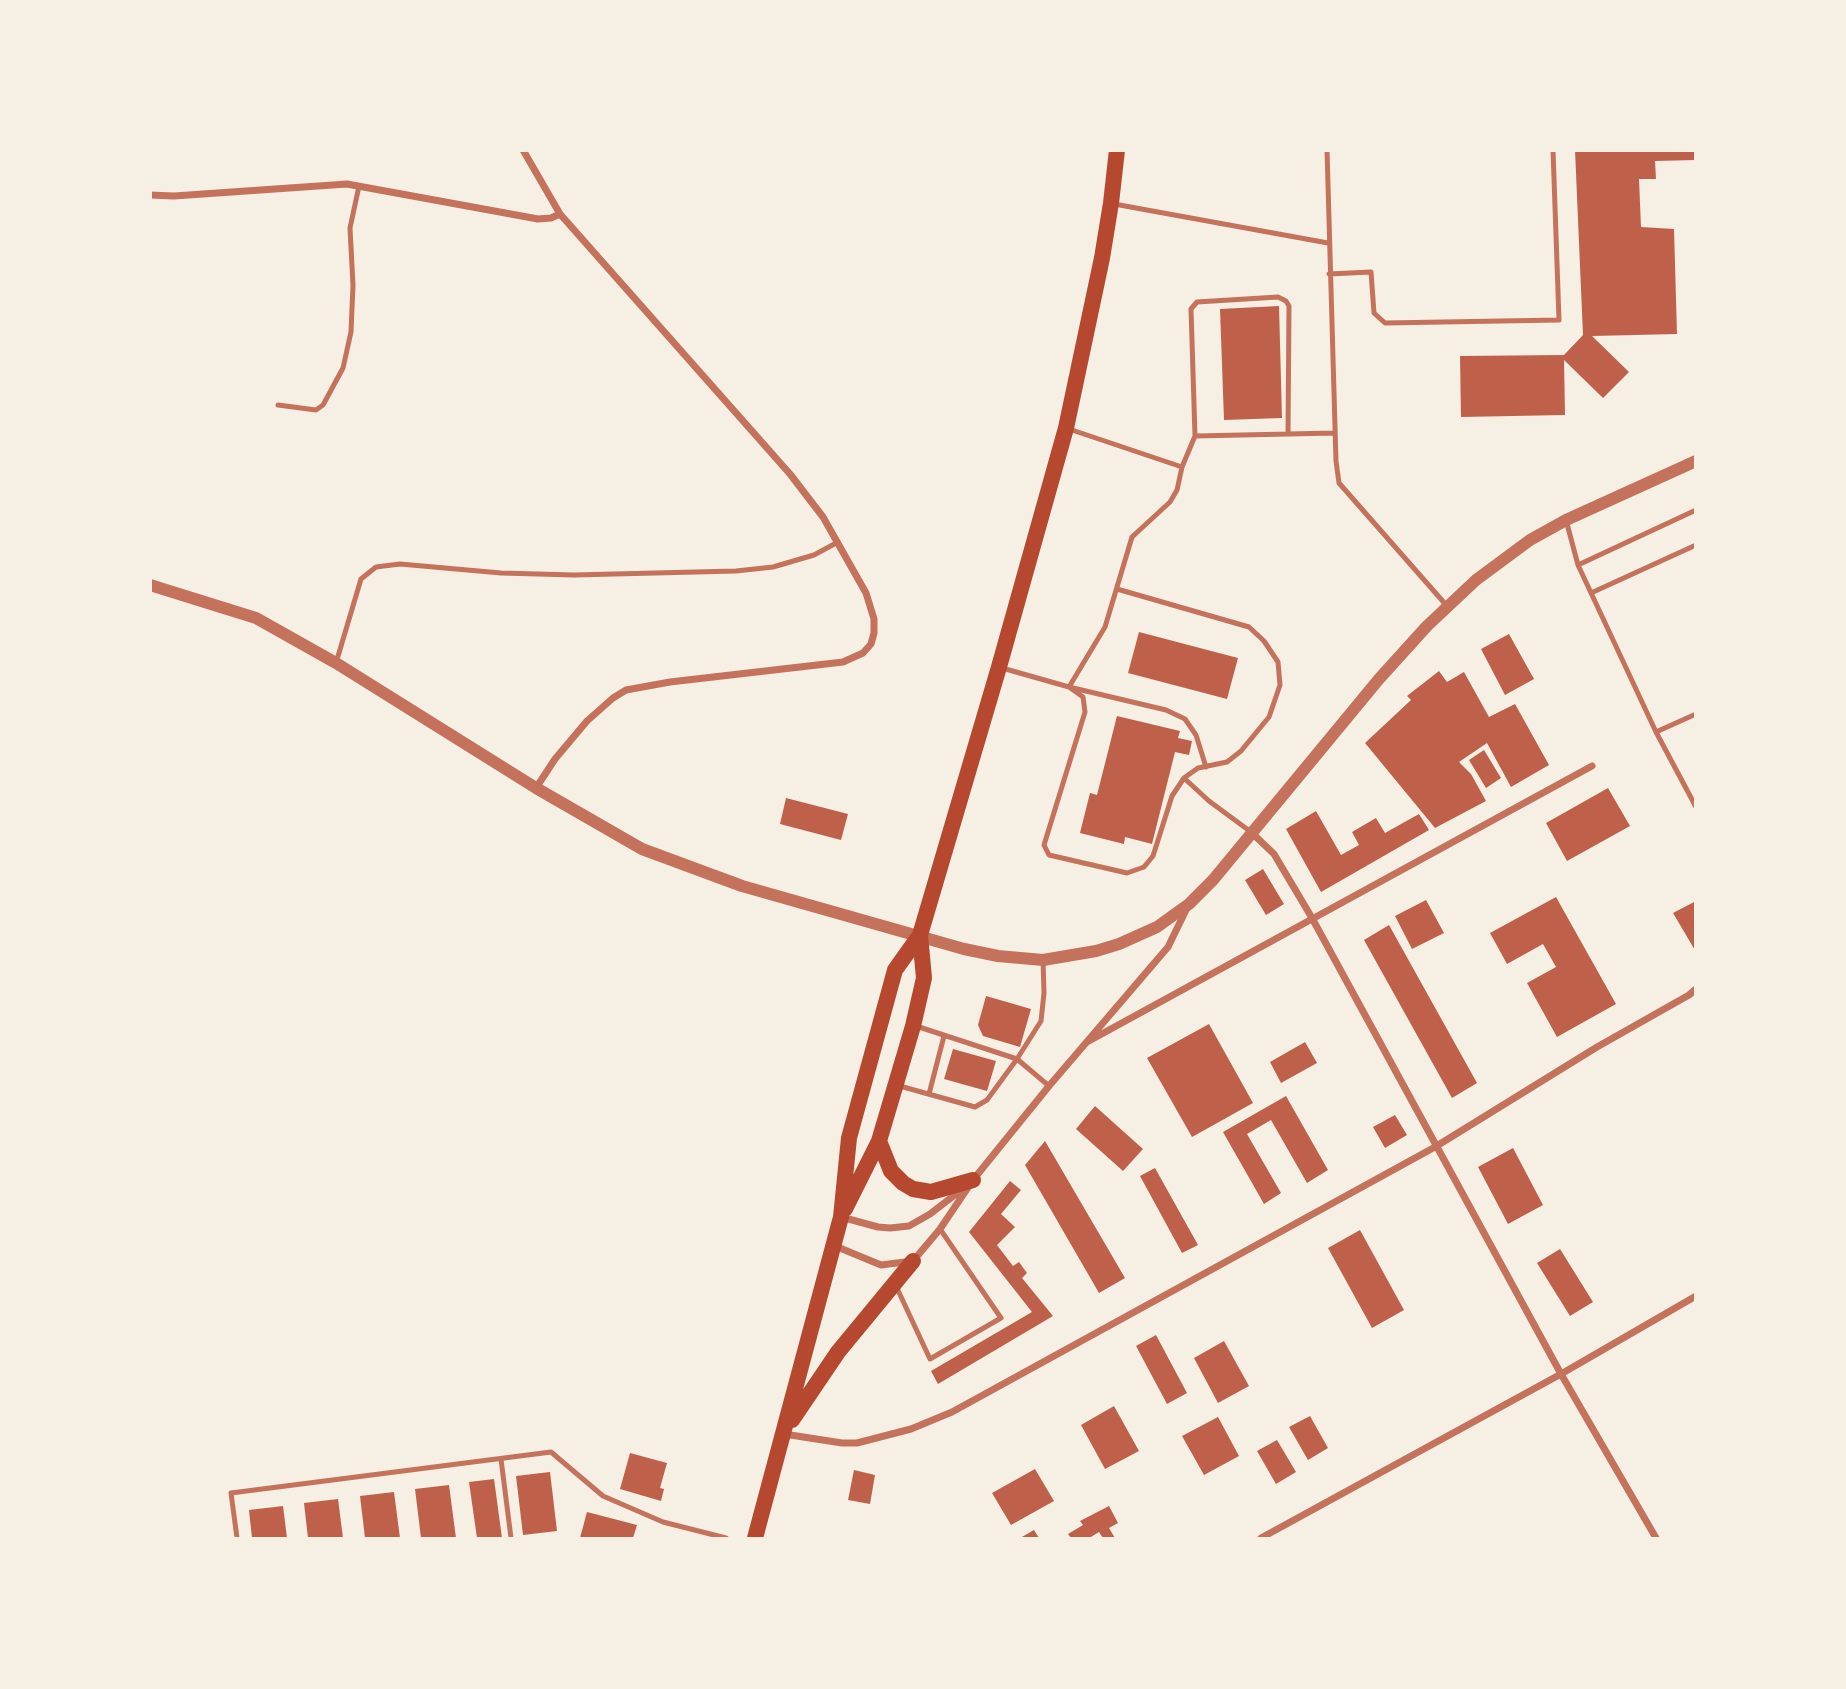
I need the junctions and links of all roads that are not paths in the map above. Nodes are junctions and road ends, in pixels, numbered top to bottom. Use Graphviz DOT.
graph roads {
  1 [pos="523,150"];
  2 [pos="1117,150"];
  3 [pos="1327,150"];
  4 [pos="1553,150"];
  5 [pos="359,186"];
  6 [pos="150,195"];
  7 [pos="1111,203"];
  8 [pos="560,214"];
  9 [pos="1328,243"];
  10 [pos="1329,274"];
  11 [pos="278,405"];
  12 [pos="1066,428"];
  13 [pos="1335,433"];
  14 [pos="1288,434"];
  15 [pos="1195,436"];
  16 [pos="1696,461"];
  17 [pos="1182,467"];
  18 [pos="1696,510"];
  19 [pos="1566,520"];
  20 [pos="839,542"];
  21 [pos="1696,545"];
  22 [pos="1578,565"];
  23 [pos="150,586"];
  24 [pos="1117,589"];
  25 [pos="1591,593"];
  26 [pos="1447,606"];
  27 [pos="336,663"];
  28 [pos="999,667"];
  29 [pos="1069,687"];
  30 [pos="1696,714"];
  31 [pos="1656,732"];
  32 [pos="1592,766"];
  33 [pos="1206,767"];
  34 [pos="1184,778"];
  35 [pos="536,788"];
  36 [pos="1696,807"];
  37 [pos="1251,832"];
  38 [pos="1189,904"];
  39 [pos="1312,918"];
  40 [pos="920,935"];
  41 [pos="1043,960"];
  42 [pos="1696,989"];
  43 [pos="913,1026"];
  44 [pos="944,1036"];
  45 [pos="1087,1042"];
  46 [pos="1017,1059"];
  47 [pos="896,1085"];
  48 [pos="1049,1086"];
  49 [pos="929,1094"];
  50 [pos="879,1141"];
  51 [pos="1436,1147"];
  52 [pos="973,1180"];
  53 [pos="841,1217"];
  54 [pos="940,1229"];
  55 [pos="834,1245"];
  56 [pos="914,1261"];
  57 [pos="895,1284"];
  58 [pos="1696,1296"];
  59 [pos="1560,1374"];
  60 [pos="783,1434"];
  61 [pos="500,1459"];
  62 [pos="237,1538"];
  63 [pos="511,1538"];
  64 [pos="726,1538"];
  65 [pos="755,1538"];
  66 [pos="1261,1538"];
  67 [pos="1656,1538"];
  1 -- 8 [label="street"];
  2 -- 7 [label="main road"];
  3 -- 9 [label="lane"];
  4 -- 10 [label="lane"];
  5 -- 6 [label="street"];
  5 -- 8 [label="street"];
  5 -- 11 [label="lane"];
  7 -- 9 [label="lane"];
  7 -- 12 [label="main road"];
  8 -- 20 [label="street"];
  9 -- 10 [label="lane"];
  10 -- 13 [label="lane"];
  12 -- 17 [label="lane"];
  12 -- 28 [label="main road"];
  13 -- 14 [label="lane"];
  13 -- 26 [label="lane"];
  14 -- 15 [label="lane"];
  14 -- 15 [label="lane"];
  15 -- 17 [label="lane"];
  16 -- 19 [label="street"];
  17 -- 24 [label="lane"];
  18 -- 22 [label="lane"];
  19 -- 22 [label="lane"];
  19 -- 26 [label="street"];
  20 -- 27 [label="lane"];
  20 -- 35 [label="street"];
  21 -- 25 [label="lane"];
  22 -- 25 [label="lane"];
  23 -- 27 [label="street"];
  24 -- 29 [label="lane"];
  24 -- 33 [label="lane"];
  25 -- 31 [label="lane"];
  26 -- 37 [label="street"];
  27 -- 35 [label="street"];
  28 -- 29 [label="lane"];
  28 -- 40 [label="main road"];
  29 -- 33 [label="lane"];
  29 -- 34 [label="lane"];
  30 -- 31 [label="lane"];
  31 -- 36 [label="lane"];
  32 -- 39 [label="street"];
  33 -- 34 [label="lane"];
  34 -- 37 [label="lane"];
  35 -- 40 [label="street"];
  37 -- 38 [label="street"];
  37 -- 39 [label="street"];
  38 -- 41 [label="street"];
  38 -- 45 [label="street"];
  39 -- 45 [label="street"];
  39 -- 51 [label="street"];
  40 -- 41 [label="street"];
  40 -- 43 [label="main road"];
  40 -- 53 [label="main road"];
  41 -- 46 [label="lane"];
  42 -- 51 [label="street"];
  43 -- 44 [label="lane"];
  43 -- 47 [label="main road"];
  44 -- 46 [label="lane"];
  44 -- 49 [label="lane"];
  45 -- 48 [label="street"];
  46 -- 48 [label="lane"];
  46 -- 49 [label="lane"];
  47 -- 49 [label="lane"];
  47 -- 50 [label="main road"];
  48 -- 52 [label="street"];
  50 -- 52 [label="main road"];
  50 -- 53 [label="main road"];
  51 -- 59 [label="street"];
  51 -- 60 [label="street"];
  52 -- 53 [label="street"];
  52 -- 54 [label="street"];
  53 -- 55 [label="main road"];
  54 -- 56 [label="street"];
  54 -- 57 [label="lane"];
  55 -- 56 [label="street"];
  55 -- 60 [label="main road"];
  56 -- 57 [label="main road"];
  57 -- 60 [label="main road"];
  58 -- 59 [label="street"];
  59 -- 66 [label="street"];
  59 -- 67 [label="street"];
  60 -- 65 [label="main road"];
  61 -- 62 [label="lane"];
  61 -- 63 [label="lane"];
  61 -- 64 [label="lane"];
}
